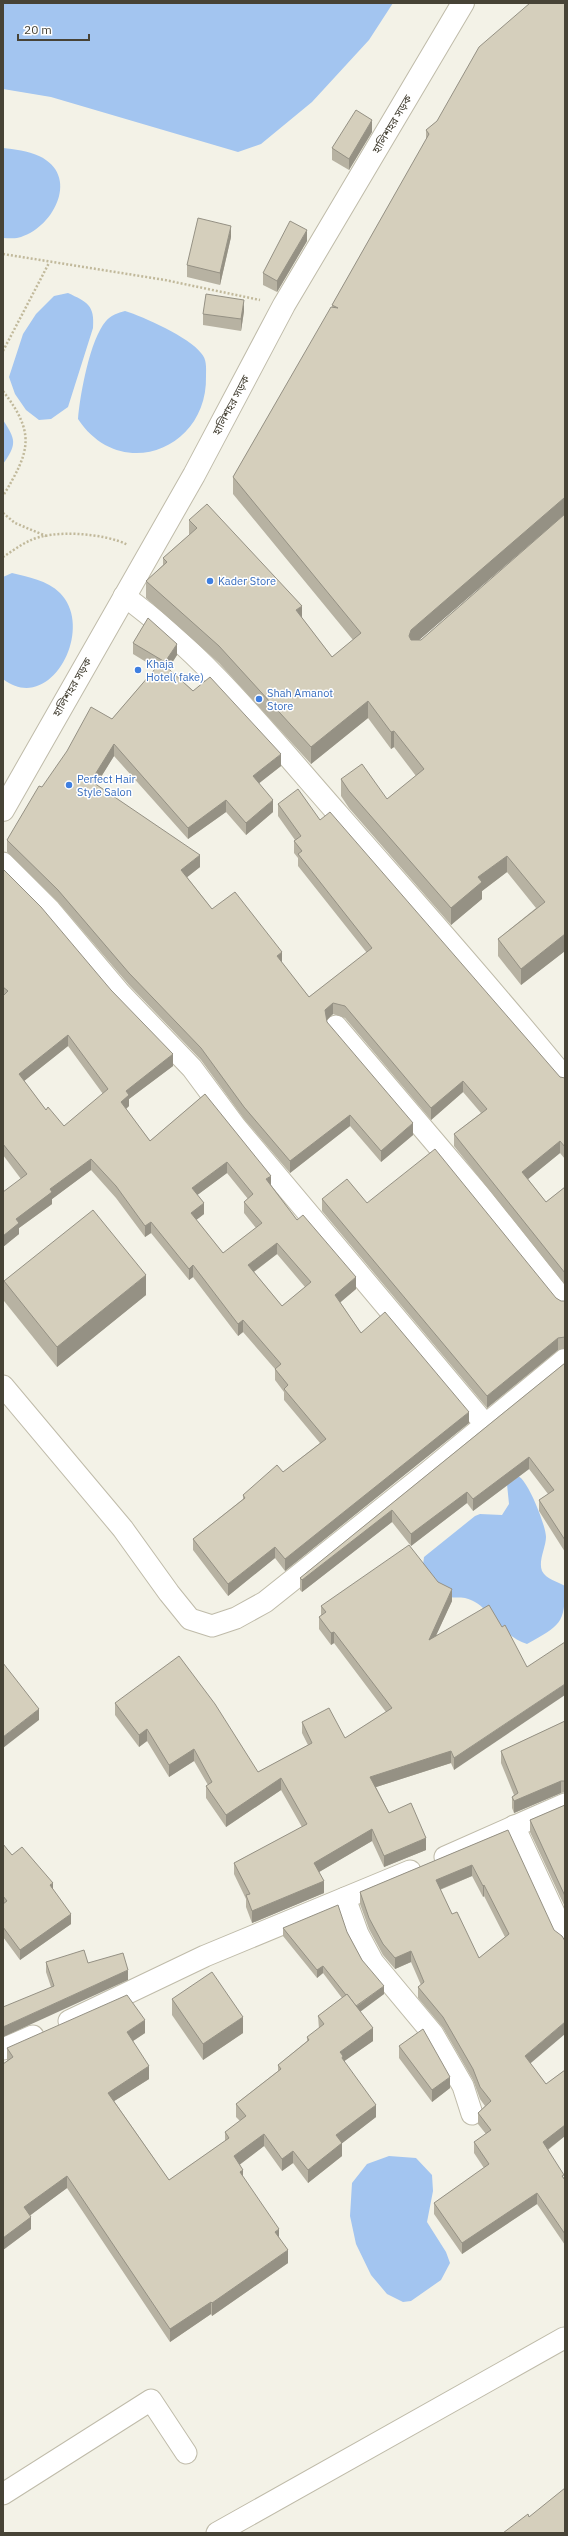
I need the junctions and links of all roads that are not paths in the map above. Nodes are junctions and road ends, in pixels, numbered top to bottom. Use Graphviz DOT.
graph roads {
  1 [pos="463,3"];
  2 [pos="124,596"];
  3 [pos="3,810"];
  4 [pos="3,863"];
  5 [pos="336,1026"];
  6 [pos="565,1078"];
  7 [pos="565,1302"];
  8 [pos="565,1359"];
  9 [pos="3,1386"];
  10 [pos="485,1424"];
  11 [pos="565,1804"];
  12 [pos="514,1826"];
  13 [pos="346,1898"];
  14 [pos="565,1936"];
  15 [pos="3,2050"];
  16 [pos="472,2114"];
  17 [pos="564,2338"];
  18 [pos="186,2453"];
  19 [pos="3,2494"];
  20 [pos="217,2533"];
  1 -- 2 [label="street, হালিশহর সড়ক"];
  2 -- 3 [label="street, হালিশহর সড়ক"];
  2 -- 6 [label="street"];
  4 -- 10 [label="street"];
  5 -- 7 [label="street"];
  8 -- 10 [label="street"];
  9 -- 10 [label="street"];
  11 -- 12 [label="street"];
  12 -- 13 [label="street"];
  12 -- 14 [label="street"];
  13 -- 15 [label="street"];
  13 -- 16 [label="street"];
  17 -- 20 [label="street"];
  18 -- 19 [label="street"];
}
